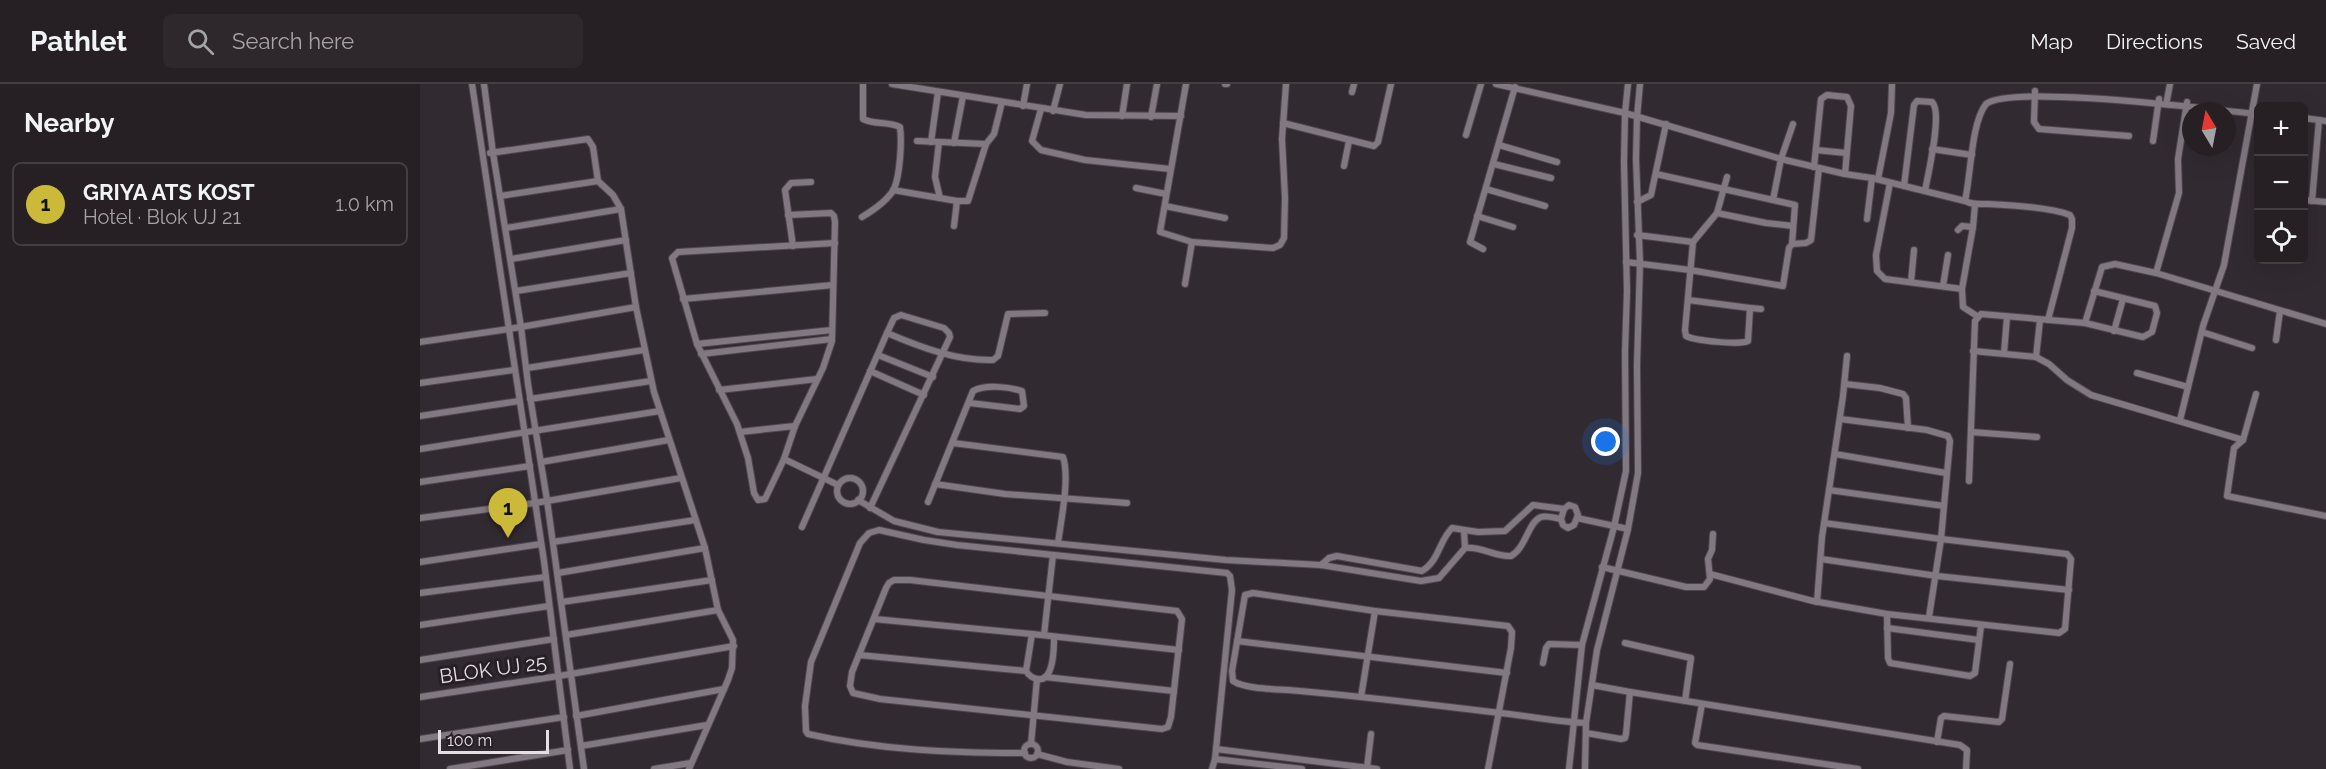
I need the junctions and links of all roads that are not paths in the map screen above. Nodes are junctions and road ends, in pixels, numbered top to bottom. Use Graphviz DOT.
graph roads {
  1 [pos="472,84"];
  2 [pos="484,84"];
  3 [pos="863,84"];
  4 [pos="892,84"];
  5 [pos="953,84"];
  6 [pos="1027,84"];
  7 [pos="1060,84"];
  8 [pos="1127,84"];
  9 [pos="1157,84"];
  10 [pos="1186,84"];
  11 [pos="1286,84"];
  12 [pos="1354,84"];
  13 [pos="1390,84"];
  14 [pos="1481,84"];
  15 [pos="1496,84"];
  16 [pos="1629,84"];
  17 [pos="1640,84"];
  18 [pos="1892,84"];
  19 [pos="2170,84"];
  20 [pos="2257,84"];
  21 [pos="1515,87"];
  22 [pos="2035,91"];
  23 [pos="938,92"];
  24 [pos="1352,92"];
  25 [pos="952,94"];
  26 [pos="963,96"];
  27 [pos="2159,99"];
  28 [pos="2168,100"];
  29 [pos="1002,102"];
  30 [pos="2187,102"];
  31 [pos="2256,102"];
  32 [pos="1023,106"];
  33 [pos="1041,109"];
  34 [pos="1053,111"];
  35 [pos="2236,112"];
  36 [pos="1625,113"];
  37 [pos="2254,114"];
  38 [pos="1122,116"];
  39 [pos="1181,116"];
  40 [pos="1151,117"];
  41 [pos="1637,117"];
  42 [pos="2254,119"];
  43 [pos="2308,119"];
  44 [pos="2323,121"];
  45 [pos="1283,123"];
  46 [pos="1666,124"];
  47 [pos="1793,124"];
  48 [pos="2182,134"];
  49 [pos="1466,135"];
  50 [pos="2129,136"];
  51 [pos="917,141"];
  52 [pos="1349,141"];
  53 [pos="2153,141"];
  54 [pos="931,142"];
  55 [pos="939,142"];
  56 [pos="954,143"];
  57 [pos="986,144"];
  58 [pos="1499,145"];
  59 [pos="1932,149"];
  60 [pos="483,153"];
  61 [pos="493,153"];
  62 [pos="1784,153"];
  63 [pos="1846,153"];
  64 [pos="1972,155"];
  65 [pos="1816,160"];
  66 [pos="1557,162"];
  67 [pos="1494,164"];
  68 [pos="1344,166"];
  69 [pos="1170,169"];
  70 [pos="1845,169"];
  71 [pos="1656,174"];
  72 [pos="1727,177"];
  73 [pos="1551,178"];
  74 [pos="1875,178"];
  75 [pos="598,181"];
  76 [pos="811,182"];
  77 [pos="1890,183"];
  78 [pos="1904,186"];
  79 [pos="1136,188"];
  80 [pos="1486,189"];
  81 [pos="893,190"];
  82 [pos="1724,190"];
  83 [pos="1925,191"];
  84 [pos="1166,194"];
  85 [pos="500,196"];
  86 [pos="940,198"];
  87 [pos="1773,200"];
  88 [pos="2308,200"];
  89 [pos="957,201"];
  90 [pos="1965,201"];
  91 [pos="2312,201"];
  92 [pos="1637,202"];
  93 [pos="2326,202"];
  94 [pos="1975,205"];
  95 [pos="1165,206"];
  96 [pos="1545,206"];
  97 [pos="502,208"];
  98 [pos="621,209"];
  99 [pos="490,210"];
  100 [pos="1717,213"];
  101 [pos="788,215"];
  102 [pos="1477,216"];
  103 [pos="862,217"];
  104 [pos="1225,218"];
  105 [pos="1867,219"];
  106 [pos="954,226"];
  107 [pos="1794,226"];
  108 [pos="1974,226"];
  109 [pos="1513,227"];
  110 [pos="506,228"];
  111 [pos="1958,230"];
  112 [pos="1637,235"];
  113 [pos="626,240"];
  114 [pos="1192,242"];
  115 [pos="1693,242"];
  116 [pos="835,243"];
  117 [pos="1792,244"];
  118 [pos="793,246"];
  119 [pos="1483,249"];
  120 [pos="1914,250"];
  121 [pos="1948,255"];
  122 [pos="511,259"];
  123 [pos="1626,262"];
  124 [pos="1640,263"];
  125 [pos="1690,270"];
  126 [pos="631,273"];
  127 [pos="2156,273"];
  128 [pos="1911,282"];
  129 [pos="1185,284"];
  130 [pos="833,285"];
  131 [pos="1943,286"];
  132 [pos="1962,289"];
  133 [pos="2216,290"];
  134 [pos="516,291"];
  135 [pos="2094,291"];
  136 [pos="683,299"];
  137 [pos="2123,299"];
  138 [pos="1688,300"];
  139 [pos="636,307"];
  140 [pos="1750,308"];
  141 [pos="1761,309"];
  142 [pos="2280,311"];
  143 [pos="1045,313"];
  144 [pos="1977,316"];
  145 [pos="2007,317"];
  146 [pos="2040,320"];
  147 [pos="2048,320"];
  148 [pos="2085,323"];
  149 [pos="2326,324"];
  150 [pos="521,327"];
  151 [pos="509,329"];
  152 [pos="832,330"];
  153 [pos="2114,331"];
  154 [pos="2202,332"];
  155 [pos="887,333"];
  156 [pos="762,338"];
  157 [pos="832,339"];
  158 [pos="2277,340"];
  159 [pos="420,342"];
  160 [pos="697,344"];
  161 [pos="763,346"];
  162 [pos="2252,348"];
  163 [pos="644,350"];
  164 [pos="1973,351"];
  165 [pos="944,353"];
  166 [pos="2004,353"];
  167 [pos="701,354"];
  168 [pos="878,355"];
  169 [pos="1847,356"];
  170 [pos="2036,357"];
  171 [pos="527,368"];
  172 [pos="514,370"];
  173 [pos="870,371"];
  174 [pos="2137,373"];
  175 [pos="933,377"];
  176 [pos="817,379"];
  177 [pos="651,381"];
  178 [pos="420,383"];
  179 [pos="528,384"];
  180 [pos="1845,384"];
  181 [pos="517,386"];
  182 [pos="2188,387"];
  183 [pos="719,390"];
  184 [pos="2256,394"];
  185 [pos="924,395"];
  186 [pos="530,399"];
  187 [pos="519,401"];
  188 [pos="970,403"];
  189 [pos="660,411"];
  190 [pos="420,416"];
  191 [pos="1840,419"];
  192 [pos="2180,420"];
  193 [pos="795,426"];
  194 [pos="1908,428"];
  195 [pos="536,432"];
  196 [pos="740,432"];
  197 [pos="1971,432"];
  198 [pos="525,433"];
  199 [pos="2037,437"];
  200 [pos="669,440"];
  201 [pos="2243,440"];
  202 [pos="953,443"];
  203 [pos="420,449"];
  204 [pos="1835,454"];
  205 [pos="784,459"];
  206 [pos="541,462"];
  207 [pos="530,466"];
  208 [pos="1946,473"];
  209 [pos="823,476"];
  210 [pos="681,478"];
  211 [pos="1969,481"];
  212 [pos="420,482"];
  213 [pos="935,484"];
  214 [pos="838,485"];
  215 [pos="1829,490"];
  216 [pos="1064,498"];
  217 [pos="547,500"];
  218 [pos="858,500"];
  219 [pos="928,502"];
  220 [pos="535,503"];
  221 [pos="1127,503"];
  222 [pos="1944,506"];
  223 [pos="870,508"];
  224 [pos="1563,509"];
  225 [pos="2326,516"];
  226 [pos="420,518"];
  227 [pos="1577,518"];
  228 [pos="1561,519"];
  229 [pos="695,520"];
  230 [pos="1824,523"];
  231 [pos="802,527"];
  232 [pos="1610,527"];
  233 [pos="1628,530"];
  234 [pos="1464,531"];
  235 [pos="1713,534"];
  236 [pos="1941,539"];
  237 [pos="553,542"];
  238 [pos="1058,543"];
  239 [pos="541,544"];
  240 [pos="705,548"];
  241 [pos="1465,548"];
  242 [pos="1053,555"];
  243 [pos="555,559"];
  244 [pos="1821,559"];
  245 [pos="544,561"];
  246 [pos="420,562"];
  247 [pos="1321,565"];
  248 [pos="1602,567"];
  249 [pos="1617,570"];
  250 [pos="1422,571"];
  251 [pos="558,573"];
  252 [pos="1710,574"];
  253 [pos="1937,576"];
  254 [pos="546,577"];
  255 [pos="712,580"];
  256 [pos="1422,581"];
  257 [pos="2069,590"];
  258 [pos="420,593"];
  259 [pos="1048,595"];
  260 [pos="1815,601"];
  261 [pos="562,602"];
  262 [pos="549,606"];
  263 [pos="718,610"];
  264 [pos="1375,611"];
  265 [pos="1887,614"];
  266 [pos="1929,617"];
  267 [pos="874,619"];
  268 [pos="420,626"];
  269 [pos="1981,626"];
  270 [pos="1887,628"];
  271 [pos="1032,634"];
  272 [pos="566,635"];
  273 [pos="1044,636"];
  274 [pos="1054,637"];
  275 [pos="554,639"];
  276 [pos="1236,640"];
  277 [pos="1979,640"];
  278 [pos="1625,643"];
  279 [pos="1582,645"];
  280 [pos="734,646"];
  281 [pos="1179,650"];
  282 [pos="859,655"];
  283 [pos="1367,656"];
  284 [pos="420,660"];
  285 [pos="1543,663"];
  286 [pos="2010,664"];
  287 [pos="1026,671"];
  288 [pos="1507,673"];
  289 [pos="572,674"];
  290 [pos="559,676"];
  291 [pos="1045,677"];
  292 [pos="1037,680"];
  293 [pos="1592,685"];
  294 [pos="724,689"];
  295 [pos="1174,692"];
  296 [pos="1630,692"];
  297 [pos="420,697"];
  298 [pos="1361,697"];
  299 [pos="1685,701"];
  300 [pos="1702,704"];
  301 [pos="1500,713"];
  302 [pos="1035,714"];
  303 [pos="576,716"];
  304 [pos="564,717"];
  305 [pos="1573,723"];
  306 [pos="1586,723"];
  307 [pos="707,725"];
  308 [pos="1586,733"];
  309 [pos="1371,734"];
  310 [pos="420,739"];
  311 [pos="579,739"];
  312 [pos="567,740"];
  313 [pos="1937,742"];
  314 [pos="1031,744"];
  315 [pos="581,746"];
  316 [pos="1216,749"];
  317 [pos="568,750"];
  318 [pos="1025,753"];
  319 [pos="1037,754"];
  320 [pos="1215,759"];
  321 [pos="690,766"];
  322 [pos="1367,768"];
  323 [pos="450,769"];
  324 [pos="570,769"];
  325 [pos="585,769"];
  326 [pos="654,769"];
  327 [pos="1119,769"];
  328 [pos="1212,769"];
  329 [pos="1302,769"];
  330 [pos="1377,769"];
  331 [pos="1488,769"];
  332 [pos="1569,769"];
  333 [pos="1585,769"];
  334 [pos="1858,769"];
  335 [pos="1966,769"];
  1 -- 60 [label="street"];
  2 -- 61 [label="street"];
  3 -- 81 [label="street"];
  4 -- 23 [label="street"];
  5 -- 25 [label="street"];
  6 -- 32 [label="street"];
  7 -- 34 [label="street"];
  8 -- 38 [label="street"];
  9 -- 40 [label="street"];
  10 -- 39 [label="street"];
  11 -- 45 [label="street"];
  12 -- 24 [label="street"];
  13 -- 52 [label="street"];
  14 -- 49 [label="street"];
  15 -- 21 [label="street"];
  16 -- 36 [label="street"];
  17 -- 41 [label="street"];
  18 -- 74 [label="street"];
  19 -- 28 [label="street"];
  20 -- 31 [label="street"];
  21 -- 36 [label="street"];
  21 -- 58 [label="street"];
  22 -- 27 [label="street"];
  22 -- 50 [label="street"];
  22 -- 64 [label="street"];
  23 -- 25 [label="street"];
  23 -- 54 [label="street"];
  25 -- 26 [label="street"];
  26 -- 29 [label="street"];
  26 -- 56 [label="street"];
  27 -- 28 [label="street"];
  27 -- 53 [label="street"];
  28 -- 30 [label="street"];
  29 -- 32 [label="street"];
  29 -- 57 [label="street"];
  32 -- 33 [label="street"];
  33 -- 34 [label="street"];
  33 -- 69 [label="street"];
  34 -- 38 [label="street"];
  35 -- 37 [label="street"];
  36 -- 41 [label="street"];
  36 -- 123 [label="street"];
  38 -- 40 [label="street"];
  39 -- 40 [label="street"];
  39 -- 69 [label="street"];
  41 -- 46 [label="street"];
  41 -- 92 [label="street"];
  42 -- 133 [label="street"];
  43 -- 44 [label="street"];
  44 -- 91 [label="street"];
  45 -- 52 [label="street"];
  45 -- 114 [label="street"];
  46 -- 62 [label="street"];
  46 -- 71 [label="street"];
  47 -- 62 [label="street"];
  48 -- 127 [label="street"];
  51 -- 54 [label="street"];
  52 -- 68 [label="street"];
  54 -- 55 [label="street"];
  55 -- 56 [label="street"];
  55 -- 86 [label="street"];
  56 -- 57 [label="street"];
  57 -- 89 [label="street"];
  58 -- 66 [label="street"];
  58 -- 67 [label="street"];
  59 -- 64 [label="street"];
  59 -- 78 [label="street"];
  59 -- 83 [label="street"];
  60 -- 61 [label="street"];
  60 -- 99 [label="street"];
  61 -- 75 [label="street"];
  61 -- 85 [label="street"];
  62 -- 65 [label="street"];
  62 -- 87 [label="street"];
  63 -- 65 [label="street"];
  63 -- 65 [label="street"];
  63 -- 70 [label="street"];
  64 -- 90 [label="street"];
  65 -- 70 [label="street"];
  65 -- 117 [label="street"];
  67 -- 73 [label="street"];
  67 -- 80 [label="street"];
  69 -- 84 [label="street"];
  70 -- 74 [label="street"];
  71 -- 82 [label="street"];
  71 -- 92 [label="street"];
  72 -- 82 [label="street"];
  74 -- 77 [label="street"];
  74 -- 105 [label="street"];
  75 -- 85 [label="street"];
  75 -- 98 [label="street"];
  76 -- 101 [label="street"];
  77 -- 78 [label="street"];
  77 -- 128 [label="street"];
  78 -- 83 [label="street"];
  79 -- 84 [label="street"];
  80 -- 96 [label="street"];
  80 -- 102 [label="street"];
  81 -- 86 [label="street"];
  81 -- 103 [label="street"];
  82 -- 87 [label="street"];
  82 -- 100 [label="street"];
  83 -- 90 [label="street"];
  84 -- 95 [label="street"];
  85 -- 97 [label="street"];
  86 -- 89 [label="street"];
  87 -- 107 [label="street"];
  88 -- 91 [label="street"];
  89 -- 106 [label="street"];
  90 -- 94 [label="street"];
  91 -- 93 [label="street"];
  92 -- 112 [label="street"];
  94 -- 108 [label="street"];
  94 -- 147 [label="street"];
  95 -- 104 [label="street"];
  95 -- 114 [label="street"];
  97 -- 99 [label="street"];
  97 -- 110 [label="street"];
  98 -- 110 [label="street"];
  98 -- 113 [label="street"];
  99 -- 151 [label="street"];
  100 -- 107 [label="street"];
  100 -- 115 [label="street"];
  101 -- 116 [label="street"];
  101 -- 118 [label="street"];
  102 -- 109 [label="street"];
  102 -- 119 [label="street"];
  107 -- 117 [label="street"];
  108 -- 111 [label="street"];
  108 -- 132 [label="street"];
  110 -- 122 [label="street"];
  112 -- 115 [label="street"];
  112 -- 124 [label="street"];
  113 -- 122 [label="street"];
  113 -- 126 [label="street"];
  114 -- 129 [label="street"];
  115 -- 125 [label="street"];
  116 -- 118 [label="street"];
  116 -- 130 [label="street"];
  117 -- 125 [label="street"];
  118 -- 136 [label="street"];
  120 -- 128 [label="street"];
  121 -- 131 [label="street"];
  122 -- 134 [label="street"];
  123 -- 124 [label="street"];
  123 -- 232 [label="street"];
  124 -- 125 [label="street"];
  124 -- 233 [label="street"];
  125 -- 138 [label="street"];
  126 -- 134 [label="street"];
  126 -- 139 [label="street"];
  127 -- 133 [label="street"];
  127 -- 135 [label="street"];
  128 -- 131 [label="street"];
  130 -- 136 [label="street"];
  130 -- 152 [label="street"];
  131 -- 132 [label="street"];
  132 -- 144 [label="street"];
  133 -- 142 [label="street"];
  133 -- 154 [label="street"];
  134 -- 150 [label="street"];
  135 -- 137 [label="street"];
  135 -- 148 [label="street"];
  136 -- 160 [label="street"];
  137 -- 153 [label="street"];
  137 -- 153 [label="street"];
  138 -- 140 [label="street"];
  138 -- 140 [label="street"];
  139 -- 150 [label="street"];
  139 -- 163 [label="street"];
  140 -- 141 [label="street"];
  142 -- 149 [label="street"];
  142 -- 158 [label="street"];
  143 -- 165 [label="street"];
  144 -- 145 [label="street"];
  144 -- 164 [label="street"];
  145 -- 146 [label="street"];
  145 -- 166 [label="street"];
  146 -- 147 [label="street"];
  146 -- 170 [label="street"];
  147 -- 148 [label="street"];
  148 -- 153 [label="street"];
  150 -- 151 [label="street"];
  150 -- 171 [label="street"];
  151 -- 159 [label="street"];
  151 -- 172 [label="street"];
  152 -- 156 [label="street"];
  152 -- 157 [label="street"];
  154 -- 162 [label="street"];
  154 -- 182 [label="street"];
  155 -- 165 [label="street"];
  155 -- 165 [label="street"];
  155 -- 168 [label="street"];
  156 -- 160 [label="street"];
  156 -- 161 [label="street"];
  157 -- 161 [label="street"];
  157 -- 176 [label="street"];
  160 -- 167 [label="street"];
  161 -- 167 [label="street"];
  163 -- 171 [label="street"];
  163 -- 177 [label="street"];
  164 -- 166 [label="street"];
  164 -- 197 [label="street"];
  165 -- 175 [label="street"];
  166 -- 170 [label="street"];
  167 -- 183 [label="street"];
  168 -- 173 [label="street"];
  168 -- 175 [label="street"];
  169 -- 180 [label="street"];
  170 -- 192 [label="street"];
  171 -- 179 [label="street"];
  172 -- 178 [label="street"];
  172 -- 181 [label="street"];
  173 -- 185 [label="street"];
  173 -- 209 [label="street"];
  174 -- 182 [label="street"];
  175 -- 185 [label="street"];
  176 -- 183 [label="street"];
  176 -- 193 [label="street"];
  177 -- 186 [label="street"];
  177 -- 189 [label="street"];
  179 -- 181 [label="street"];
  179 -- 186 [label="street"];
  180 -- 191 [label="street"];
  180 -- 194 [label="street"];
  181 -- 187 [label="street"];
  182 -- 192 [label="street"];
  183 -- 196 [label="street"];
  184 -- 201 [label="street"];
  185 -- 223 [label="street"];
  186 -- 195 [label="street"];
  187 -- 190 [label="street"];
  187 -- 198 [label="street"];
  188 -- 188 [label="street"];
  188 -- 202 [label="street"];
  189 -- 195 [label="street"];
  189 -- 200 [label="street"];
  191 -- 194 [label="street"];
  191 -- 204 [label="street"];
  192 -- 201 [label="street"];
  193 -- 196 [label="street"];
  193 -- 205 [label="street"];
  194 -- 208 [label="street"];
  195 -- 198 [label="street"];
  195 -- 206 [label="street"];
  196 -- 205 [label="street"];
  197 -- 199 [label="street"];
  197 -- 211 [label="street"];
  198 -- 203 [label="street"];
  198 -- 207 [label="street"];
  200 -- 206 [label="street"];
  200 -- 210 [label="street"];
  201 -- 225 [label="street"];
  202 -- 213 [label="street"];
  202 -- 216 [label="street"];
  204 -- 208 [label="street"];
  204 -- 215 [label="street"];
  205 -- 209 [label="street"];
  206 -- 217 [label="street"];
  207 -- 212 [label="street"];
  207 -- 220 [label="street"];
  208 -- 222 [label="street"];
  209 -- 214 [label="street"];
  209 -- 231 [label="street"];
  210 -- 217 [label="street"];
  210 -- 229 [label="street"];
  213 -- 216 [label="street"];
  213 -- 219 [label="street"];
  214 -- 218 [label="street"];
  214 -- 218 [label="street"];
  215 -- 222 [label="street"];
  215 -- 230 [label="street"];
  216 -- 221 [label="street"];
  216 -- 238 [label="street"];
  217 -- 220 [label="street"];
  217 -- 237 [label="street"];
  218 -- 223 [label="street"];
  220 -- 226 [label="street"];
  220 -- 239 [label="street"];
  222 -- 236 [label="street"];
  223 -- 238 [label="street"];
  224 -- 227 [label="street"];
  224 -- 228 [label="street"];
  224 -- 234 [label="street"];
  227 -- 228 [label="street"];
  227 -- 232 [label="street"];
  228 -- 241 [label="street"];
  229 -- 237 [label="street"];
  229 -- 240 [label="street"];
  230 -- 236 [label="street"];
  230 -- 244 [label="street"];
  232 -- 233 [label="street"];
  232 -- 248 [label="street"];
  233 -- 249 [label="street"];
  234 -- 241 [label="street"];
  234 -- 250 [label="street"];
  235 -- 252 [label="street"];
  236 -- 253 [label="street"];
  236 -- 257 [label="street"];
  237 -- 243 [label="street"];
  238 -- 247 [label="street"];
  239 -- 245 [label="street"];
  239 -- 246 [label="street"];
  240 -- 251 [label="street"];
  240 -- 255 [label="street"];
  241 -- 256 [label="street"];
  242 -- 259 [label="street"];
  242 -- 316 [label="street"];
  242 -- 318 [label="street"];
  243 -- 245 [label="street"];
  243 -- 251 [label="street"];
  244 -- 253 [label="street"];
  244 -- 260 [label="street"];
  245 -- 254 [label="street"];
  247 -- 250 [label="street"];
  247 -- 256 [label="street"];
  248 -- 249 [label="street"];
  248 -- 279 [label="street"];
  249 -- 252 [label="street"];
  249 -- 293 [label="street"];
  250 -- 256 [label="street"];
  251 -- 261 [label="street"];
  252 -- 260 [label="street"];
  253 -- 257 [label="street"];
  253 -- 266 [label="street"];
  254 -- 258 [label="street"];
  254 -- 262 [label="street"];
  255 -- 261 [label="street"];
  255 -- 263 [label="street"];
  257 -- 269 [label="street"];
  259 -- 267 [label="street"];
  259 -- 273 [label="street"];
  259 -- 281 [label="street"];
  260 -- 265 [label="street"];
  261 -- 272 [label="street"];
  262 -- 268 [label="street"];
  262 -- 275 [label="street"];
  263 -- 272 [label="street"];
  263 -- 280 [label="street"];
  264 -- 276 [label="street"];
  264 -- 283 [label="street"];
  264 -- 288 [label="street"];
  265 -- 266 [label="street"];
  265 -- 270 [label="street"];
  266 -- 269 [label="street"];
  267 -- 271 [label="street"];
  267 -- 282 [label="street"];
  269 -- 277 [label="street"];
  270 -- 277 [label="street"];
  270 -- 277 [label="street"];
  271 -- 273 [label="street"];
  271 -- 287 [label="street"];
  272 -- 289 [label="street"];
  273 -- 274 [label="street"];
  274 -- 281 [label="street"];
  274 -- 291 [label="street"];
  275 -- 284 [label="street"];
  275 -- 290 [label="street"];
  276 -- 283 [label="street"];
  276 -- 298 [label="street"];
  278 -- 299 [label="street"];
  279 -- 285 [label="street"];
  279 -- 305 [label="street"];
  280 -- 289 [label="street, BLOK UJ 25"];
  280 -- 294 [label="street"];
  281 -- 295 [label="street"];
  282 -- 287 [label="street"];
  282 -- 302 [label="street"];
  283 -- 288 [label="street"];
  283 -- 298 [label="street"];
  286 -- 313 [label="street"];
  287 -- 292 [label="street"];
  288 -- 301 [label="street"];
  289 -- 290 [label="street, BLOK UJ 25"];
  289 -- 303 [label="street"];
  290 -- 297 [label="street, BLOK UJ 25"];
  290 -- 304 [label="street"];
  291 -- 292 [label="street"];
  291 -- 295 [label="street"];
  292 -- 302 [label="street"];
  293 -- 296 [label="street"];
  293 -- 306 [label="street"];
  294 -- 303 [label="street"];
  294 -- 307 [label="street"];
  295 -- 302 [label="street"];
  296 -- 299 [label="street"];
  296 -- 308 [label="street"];
  298 -- 301 [label="street"];
  299 -- 300 [label="street"];
  300 -- 313 [label="street"];
  300 -- 334 [label="street"];
  301 -- 305 [label="street"];
  301 -- 331 [label="street"];
  302 -- 314 [label="street"];
  303 -- 311 [label="street"];
  304 -- 310 [label="street"];
  304 -- 312 [label="street"];
  305 -- 306 [label="street"];
  305 -- 332 [label="street"];
  306 -- 308 [label="street"];
  307 -- 315 [label="street"];
  307 -- 321 [label="street"];
  308 -- 333 [label="street"];
  309 -- 322 [label="street"];
  311 -- 312 [label="street"];
  311 -- 315 [label="street"];
  312 -- 317 [label="street"];
  313 -- 335 [label="street"];
  314 -- 318 [label="street"];
  314 -- 319 [label="street"];
  315 -- 325 [label="street"];
  316 -- 320 [label="street"];
  316 -- 322 [label="street"];
  317 -- 323 [label="street"];
  317 -- 324 [label="street"];
  318 -- 319 [label="street"];
  319 -- 327 [label="street"];
  320 -- 328 [label="street"];
  320 -- 329 [label="street"];
  321 -- 326 [label="street"];
  322 -- 330 [label="street"];
}
